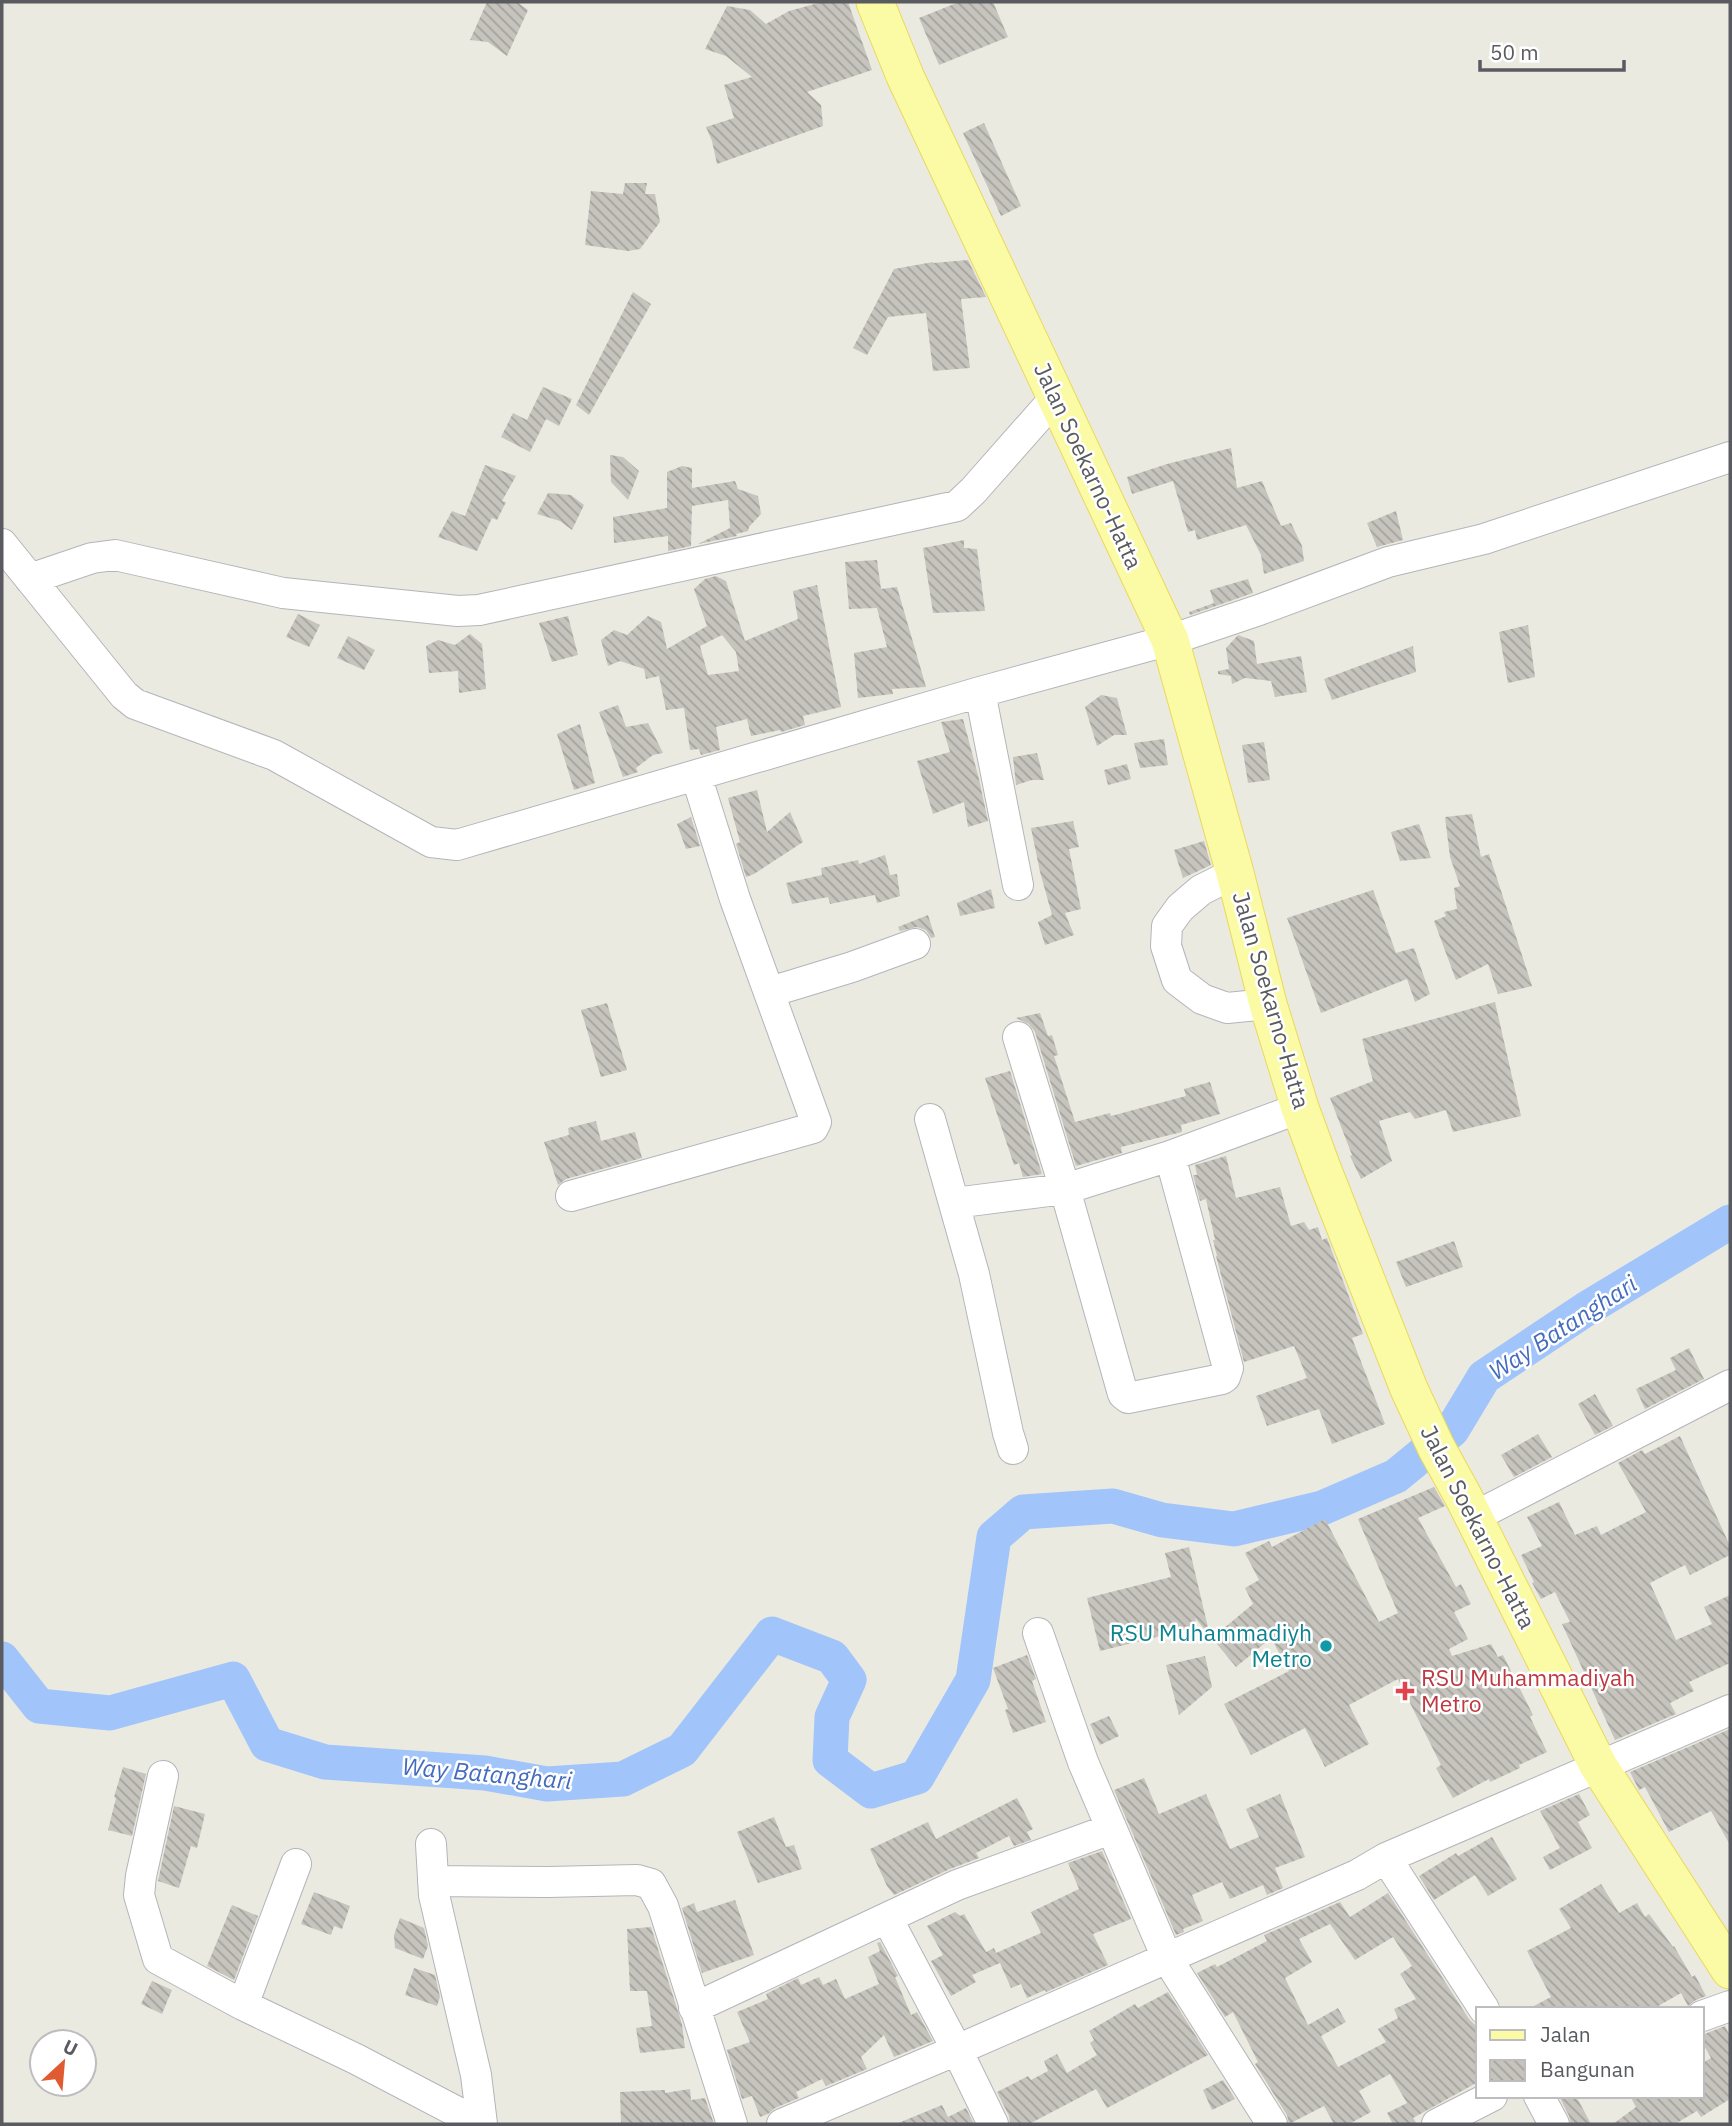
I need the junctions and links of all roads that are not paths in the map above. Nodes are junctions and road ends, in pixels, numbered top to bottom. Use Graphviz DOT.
graph roads {
  1 [pos="875,2"];
  2 [pos="1056,397"];
  3 [pos="1730,457"];
  4 [pos="2,544"];
  5 [pos="30,579"];
  6 [pos="1170,640"];
  7 [pos="981,692"];
  8 [pos="696,775"];
  9 [pos="1235,873"];
  10 [pos="1018,885"];
  11 [pos="915,944"];
  12 [pos="769,992"];
  13 [pos="1268,1004"];
  14 [pos="1018,1037"];
  15 [pos="1300,1108"];
  16 [pos="930,1119"];
  17 [pos="1170,1156"];
  18 [pos="1065,1189"];
  19 [pos="571,1196"];
  20 [pos="954,1203"];
  21 [pos="1730,1385"];
  22 [pos="1013,1449"];
  23 [pos="1474,1517"];
  24 [pos="1038,1633"];
  25 [pos="1730,1710"];
  26 [pos="1598,1765"];
  27 [pos="163,1776"];
  28 [pos="1111,1829"];
  29 [pos="431,1844"];
  30 [pos="1387,1858"];
  31 [pos="296,1864"];
  32 [pos="433,1881"];
  33 [pos="887,1918"];
  34 [pos="1167,1958"];
  35 [pos="1730,1970"];
  36 [pos="243,2005"];
  37 [pos="1730,2006"];
  38 [pos="1483,2007"];
  39 [pos="694,2008"];
  40 [pos="1704,2015"];
  41 [pos="957,2050"];
  42 [pos="1488,2098"];
  43 [pos="1540,2098"];
  44 [pos="481,2124"];
  45 [pos="732,2124"];
  46 [pos="782,2124"];
  47 [pos="993,2124"];
  48 [pos="1272,2124"];
  49 [pos="1437,2124"];
  50 [pos="1554,2124"];
  1 -- 2 [label="main road, Jalan Soekarno-Hatta"];
  2 -- 5 [label="street"];
  2 -- 6 [label="main road, Jalan Soekarno-Hatta"];
  3 -- 6 [label="street"];
  4 -- 5 [label="street"];
  5 -- 8 [label="street"];
  6 -- 7 [label="street"];
  6 -- 9 [label="main road, Jalan Soekarno-Hatta"];
  7 -- 8 [label="street"];
  7 -- 10 [label="street"];
  8 -- 12 [label="street"];
  9 -- 13 [label="main road, Jalan Soekarno-Hatta"];
  9 -- 13 [label="street"];
  11 -- 12 [label="street"];
  12 -- 19 [label="street"];
  13 -- 15 [label="main road, Jalan Soekarno-Hatta"];
  14 -- 18 [label="street"];
  15 -- 17 [label="street"];
  15 -- 23 [label="main road, Jalan Soekarno-Hatta"];
  16 -- 20 [label="street"];
  17 -- 18 [label="street"];
  17 -- 18 [label="street"];
  18 -- 20 [label="street"];
  20 -- 22 [label="street"];
  21 -- 23 [label="street"];
  23 -- 26 [label="main road, Jalan Soekarno-Hatta"];
  24 -- 28 [label="street"];
  25 -- 26 [label="street"];
  26 -- 30 [label="street"];
  26 -- 35 [label="main road, Jalan Soekarno-Hatta"];
  27 -- 36 [label="street"];
  28 -- 33 [label="street"];
  28 -- 34 [label="street"];
  29 -- 32 [label="street"];
  30 -- 34 [label="street"];
  30 -- 38 [label="street"];
  31 -- 36 [label="street"];
  32 -- 39 [label="street"];
  32 -- 44 [label="street"];
  33 -- 39 [label="street"];
  33 -- 41 [label="street"];
  34 -- 41 [label="street"];
  34 -- 48 [label="street"];
  36 -- 44 [label="street"];
  37 -- 40 [label="street"];
  39 -- 45 [label="street"];
  41 -- 46 [label="street"];
  41 -- 47 [label="street"];
  42 -- 49 [label="street"];
  43 -- 50 [label="street"];
}
